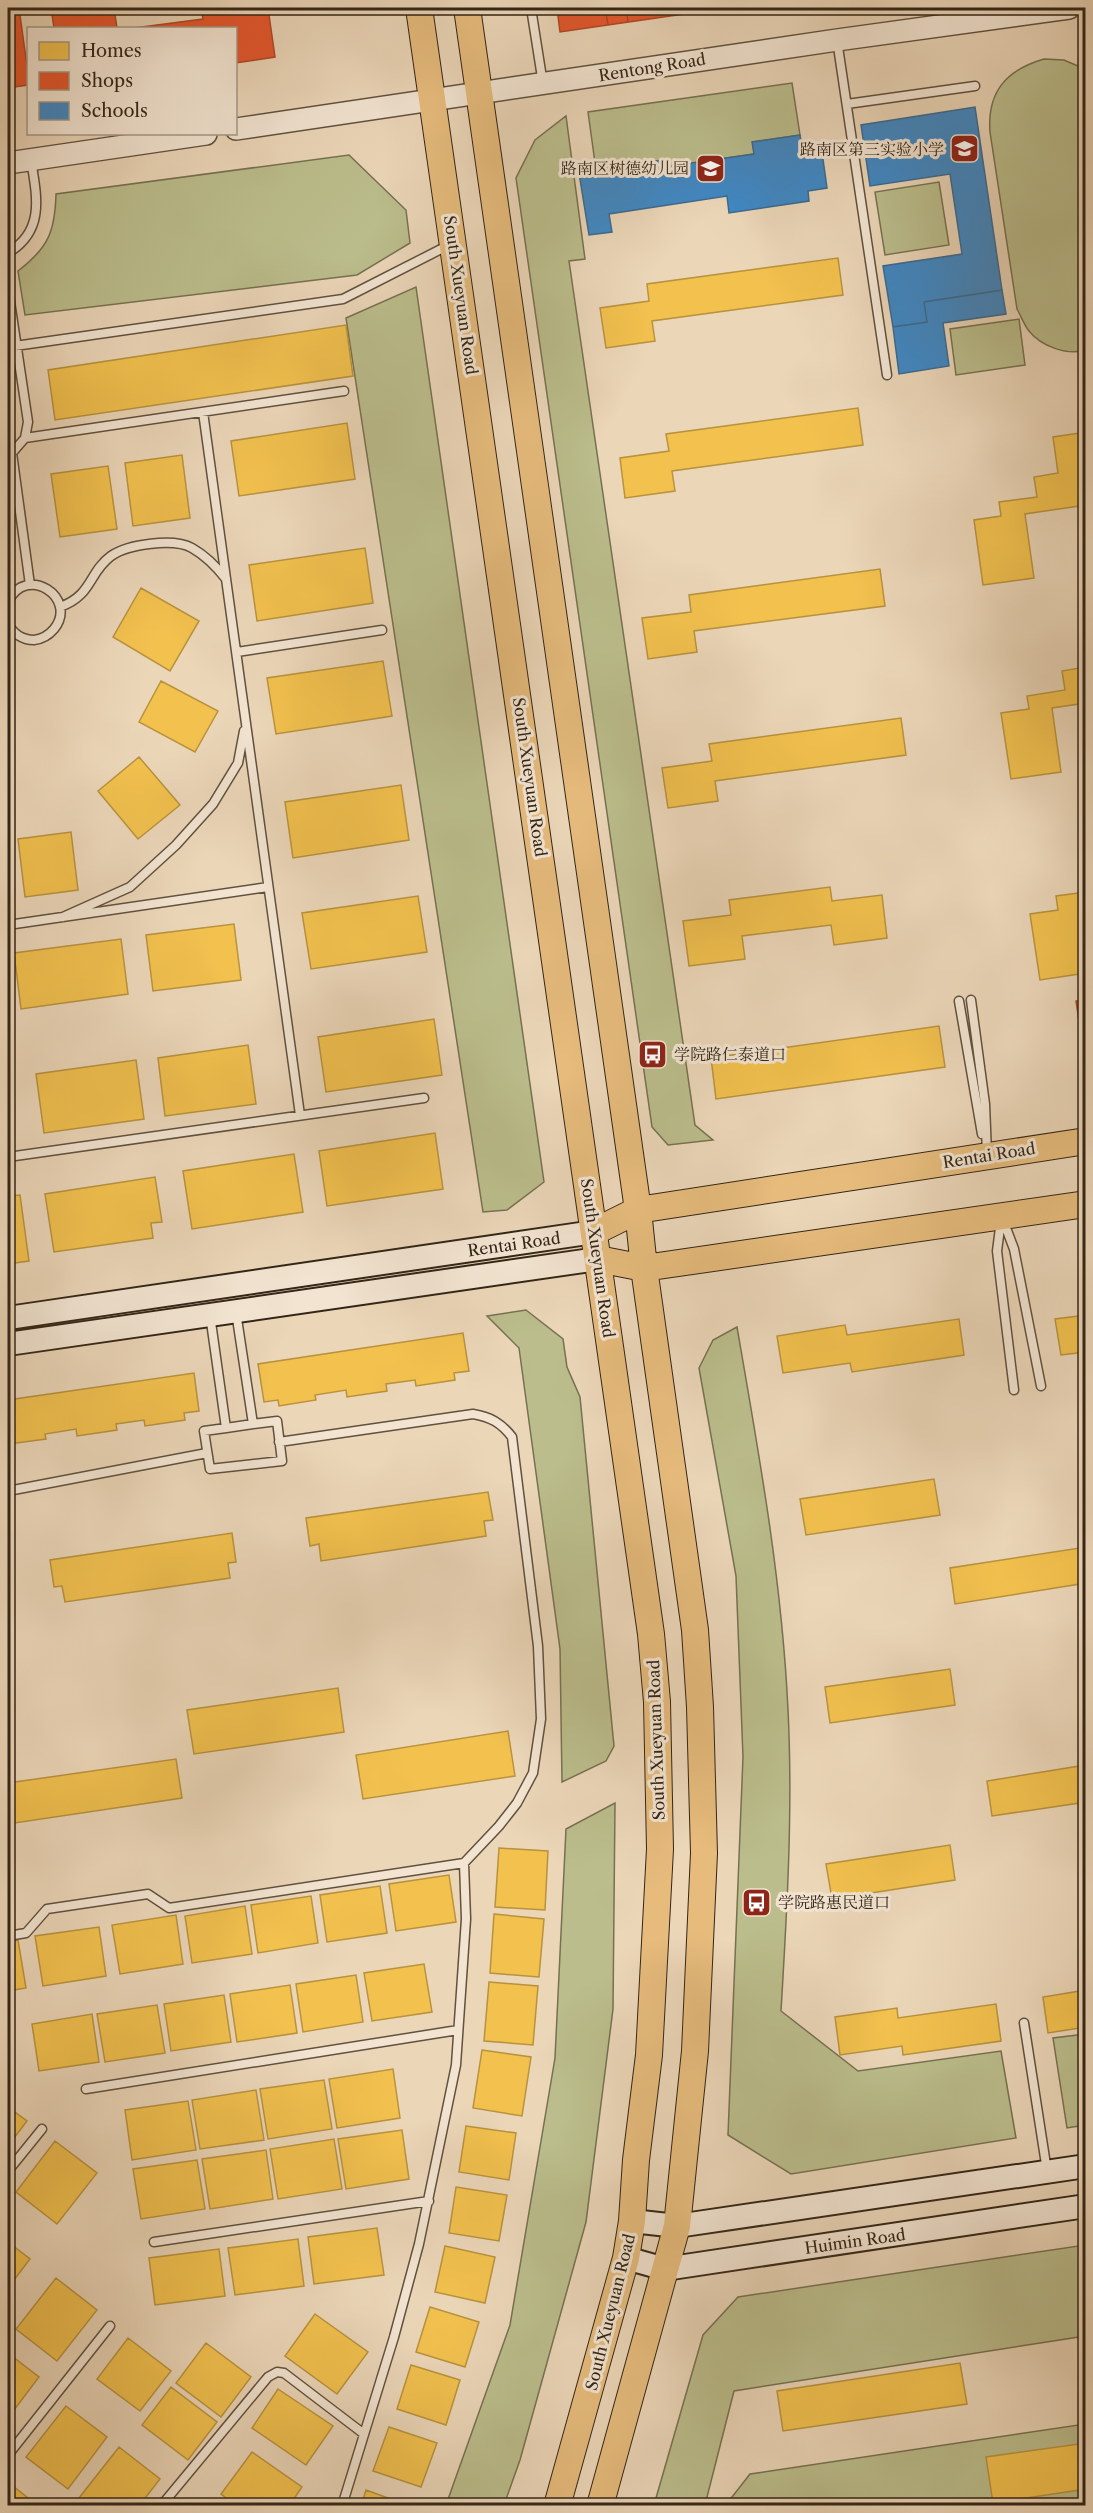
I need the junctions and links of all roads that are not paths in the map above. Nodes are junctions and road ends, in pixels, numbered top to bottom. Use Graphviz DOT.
graph roads {
  1 [pos="419,8"];
  2 [pos="467,8"];
  3 [pos="531,8"];
  4 [pos="1069,8"];
  5 [pos="837,40"];
  6 [pos="543,84"];
  7 [pos="975,86"];
  8 [pos="480,93"];
  9 [pos="434,100"];
  10 [pos="847,105"];
  11 [pos="237,129"];
  12 [pos="199,135"];
  13 [pos="31,160"];
  14 [pos="8,163"];
  15 [pos="454,243"];
  16 [pos="8,253"];
  17 [pos="8,288"];
  18 [pos="12,346"];
  19 [pos="887,375"];
  20 [pos="344,391"];
  21 [pos="203,412"];
  22 [pos="25,438"];
  23 [pos="10,451"];
  24 [pos="226,580"];
  25 [pos="30,585"];
  26 [pos="8,602"];
  27 [pos="60,607"];
  28 [pos="8,624"];
  29 [pos="382,630"];
  30 [pos="237,652"];
  31 [pos="245,721"];
  32 [pos="268,887"];
  33 [pos="63,917"];
  34 [pos="8,925"];
  35 [pos="971,1000"];
  36 [pos="959,1001"];
  37 [pos="424,1098"];
  38 [pos="300,1115"];
  39 [pos="1086,1141"];
  40 [pos="987,1155"];
  41 [pos="8,1157"];
  42 [pos="1086,1204"];
  43 [pos="638,1210"];
  44 [pos="1001,1216"];
  45 [pos="594,1232"];
  46 [pos="598,1259"];
  47 [pos="644,1268"];
  48 [pos="236,1311"];
  49 [pos="210,1315"];
  50 [pos="8,1318"];
  51 [pos="8,1344"];
  52 [pos="1041,1386"];
  53 [pos="1014,1390"];
  54 [pos="253,1424"];
  55 [pos="226,1428"];
  56 [pos="279,1442"];
  57 [pos="207,1453"];
  58 [pos="8,1491"];
  59 [pos="464,1863"];
  60 [pos="8,1936"];
  61 [pos="1023,2023"];
  62 [pos="458,2030"];
  63 [pos="86,2090"];
  64 [pos="42,2128"];
  65 [pos="1086,2166"];
  66 [pos="8,2171"];
  67 [pos="1047,2172"];
  68 [pos="429,2201"];
  69 [pos="1086,2206"];
  70 [pos="632,2221"];
  71 [pos="677,2226"];
  72 [pos="154,2242"];
  73 [pos="626,2258"];
  74 [pos="664,2269"];
  75 [pos="110,2326"];
  76 [pos="364,2434"];
  77 [pos="8,2455"];
  78 [pos="160,2505"];
  79 [pos="342,2505"];
  80 [pos="557,2505"];
  81 [pos="600,2505"];
  1 -- 9 [label="main road, South Xueyuan Road"];
  2 -- 8 [label="main road"];
  3 -- 6 [label="lane"];
  4 -- 5 [label="street, Rentong Road"];
  5 -- 6 [label="street, Rentong Road"];
  5 -- 10 [label="lane"];
  6 -- 8 [label="street, Rentong Road"];
  7 -- 10 [label="lane"];
  8 -- 9 [label="street, Rentong Road"];
  8 -- 43 [label="main road"];
  9 -- 11 [label="street, Rentong Road"];
  9 -- 15 [label="main road, South Xueyuan Road"];
  10 -- 19 [label="lane"];
  12 -- 13 [label="street"];
  13 -- 14 [label="street"];
  13 -- 16 [label="lane"];
  15 -- 18 [label="lane"];
  15 -- 45 [label="main road, South Xueyuan Road"];
  17 -- 18 [label="lane"];
  18 -- 22 [label="lane"];
  20 -- 21 [label="lane"];
  21 -- 22 [label="lane"];
  21 -- 24 [label="lane"];
  22 -- 23 [label="lane"];
  23 -- 25 [label="lane"];
  24 -- 27 [label="lane"];
  24 -- 30 [label="lane"];
  25 -- 26 [label="lane"];
  25 -- 27 [label="lane"];
  27 -- 28 [label="lane"];
  29 -- 30 [label="lane"];
  30 -- 31 [label="lane"];
  31 -- 32 [label="lane"];
  31 -- 33 [label="lane"];
  32 -- 33 [label="lane"];
  32 -- 38 [label="lane"];
  33 -- 34 [label="lane"];
  35 -- 40 [label="lane"];
  36 -- 40 [label="lane"];
  37 -- 38 [label="lane"];
  38 -- 41 [label="lane"];
  39 -- 40 [label="main road, Rentai Road"];
  40 -- 43 [label="main road, Rentai Road"];
  42 -- 44 [label="main road, Rentai Road"];
  43 -- 45 [label="main road, Rentai Road"];
  43 -- 47 [label="main road"];
  44 -- 47 [label="main road, Rentai Road"];
  44 -- 52 [label="lane"];
  44 -- 53 [label="lane"];
  45 -- 46 [label="main road, South Xueyuan Road"];
  45 -- 50 [label="main road, Rentai Road"];
  46 -- 47 [label="main road, Rentai Road"];
  46 -- 48 [label="main road, Rentai Road"];
  46 -- 70 [label="main road, South Xueyuan Road"];
  47 -- 71 [label="main road"];
  48 -- 49 [label="main road, Rentai Road"];
  48 -- 54 [label="lane"];
  49 -- 51 [label="main road, Rentai Road"];
  49 -- 55 [label="lane"];
  54 -- 55 [label="lane"];
  54 -- 56 [label="lane"];
  55 -- 57 [label="lane"];
  56 -- 57 [label="lane"];
  56 -- 59 [label="lane"];
  57 -- 58 [label="lane"];
  59 -- 60 [label="lane"];
  59 -- 62 [label="lane"];
  61 -- 67 [label="lane"];
  62 -- 63 [label="lane"];
  62 -- 68 [label="lane"];
  64 -- 66 [label="lane"];
  65 -- 67 [label="main road"];
  67 -- 71 [label="main road"];
  68 -- 72 [label="lane"];
  68 -- 76 [label="lane"];
  69 -- 74 [label="main road, Huimin Road"];
  70 -- 71 [label="main road"];
  70 -- 73 [label="main road, South Xueyuan Road"];
  71 -- 74 [label="main road"];
  73 -- 74 [label="main road, Huimin Road"];
  73 -- 80 [label="main road, South Xueyuan Road"];
  74 -- 81 [label="main road"];
  75 -- 77 [label="lane"];
  76 -- 78 [label="lane"];
  76 -- 79 [label="lane"];
}
